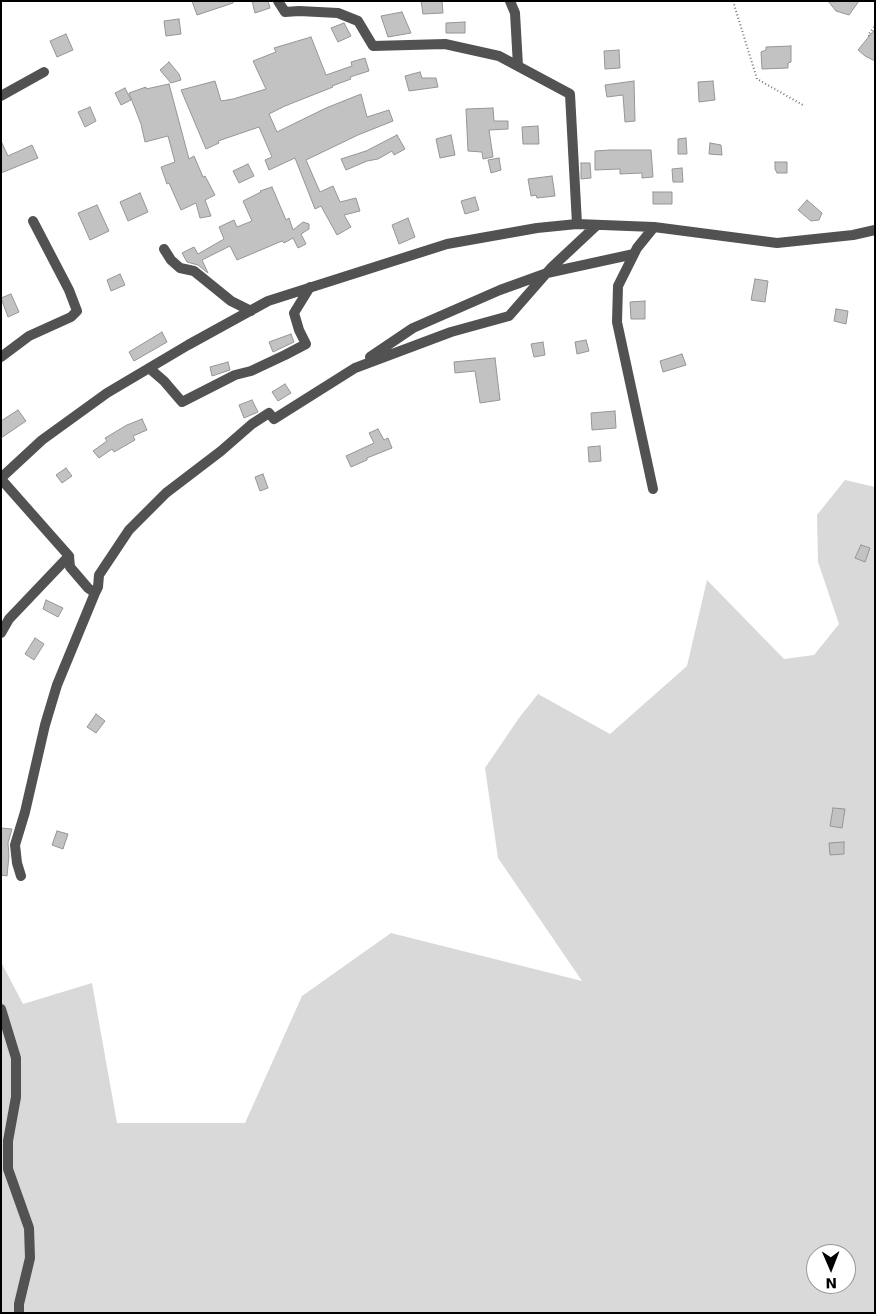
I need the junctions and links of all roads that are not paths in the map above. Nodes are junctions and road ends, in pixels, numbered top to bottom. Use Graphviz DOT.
graph roads {
  1 [pos="278,1"];
  2 [pos="510,1"];
  3 [pos="518,66"];
  4 [pos="44,72"];
  5 [pos="1,96"];
  6 [pos="34,221"];
  7 [pos="577,224"];
  8 [pos="597,225"];
  9 [pos="654,227"];
  10 [pos="875,230"];
  11 [pos="164,249"];
  12 [pos="634,254"];
  13 [pos="547,273"];
  14 [pos="310,287"];
  15 [pos="251,311"];
  16 [pos="1,357"];
  17 [pos="149,368"];
  18 [pos="354,368"];
  19 [pos="1,479"];
  20 [pos="654,489"];
  21 [pos="69,556"];
  22 [pos="95,593"];
  23 [pos="1,634"];
  24 [pos="21,876"];
  25 [pos="2,1011"];
  26 [pos="19,1313"];
  1 -- 3 [label="street"];
  2 -- 3 [label="street"];
  3 -- 7 [label="street"];
  4 -- 5 [label="street"];
  6 -- 16 [label="street"];
  7 -- 8 [label="street"];
  7 -- 14 [label="street"];
  8 -- 9 [label="street"];
  8 -- 13 [label="street"];
  9 -- 10 [label="street"];
  9 -- 12 [label="street"];
  11 -- 15 [label="street"];
  12 -- 13 [label="street"];
  12 -- 20 [label="street"];
  13 -- 18 [label="street"];
  13 -- 18 [label="street"];
  14 -- 15 [label="street"];
  14 -- 17 [label="street"];
  15 -- 17 [label="street"];
  17 -- 19 [label="street"];
  18 -- 22 [label="street"];
  19 -- 21 [label="street"];
  21 -- 22 [label="street"];
  21 -- 23 [label="street"];
  22 -- 24 [label="street"];
  25 -- 26 [label="street"];
}
